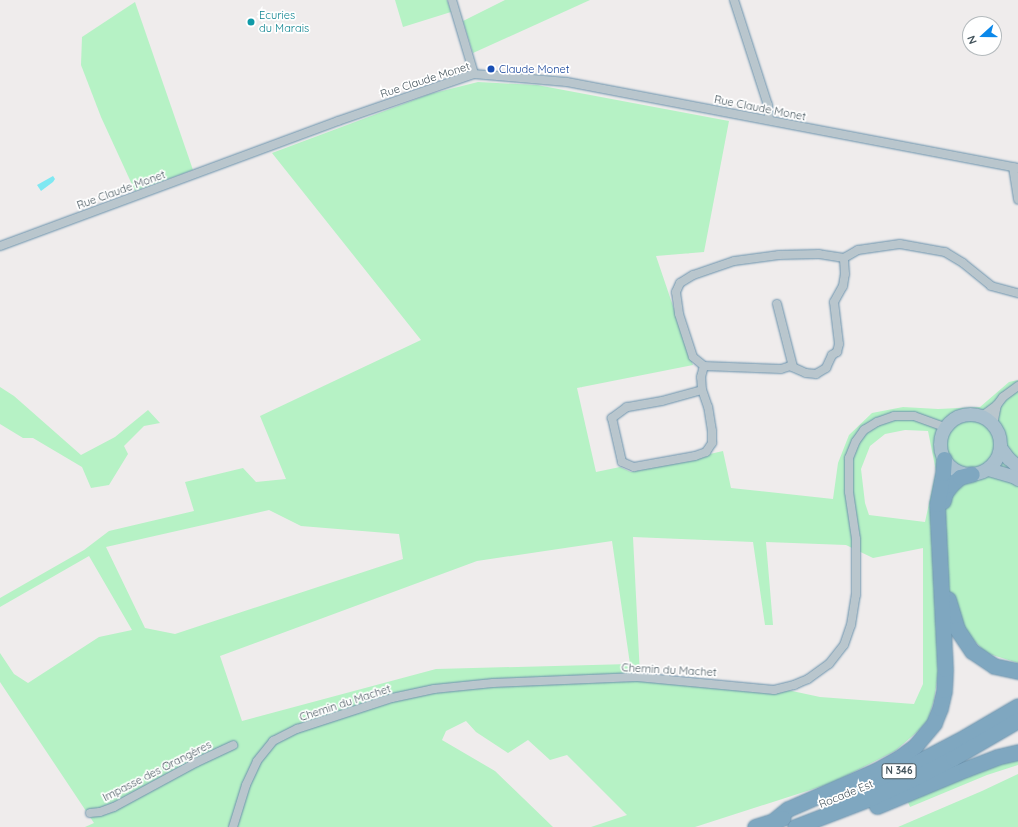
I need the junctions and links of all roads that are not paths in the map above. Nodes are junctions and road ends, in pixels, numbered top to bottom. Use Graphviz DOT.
graph roads {
  1 [pos="452,0"];
  2 [pos="734,0"];
  3 [pos="474,74"];
  4 [pos="769,120"];
  5 [pos="1016,168"];
  6 [pos="1018,200"];
  7 [pos="0,246"];
  8 [pos="844,258"];
  9 [pos="1018,293"];
  10 [pos="777,304"];
  11 [pos="704,366"];
  12 [pos="793,367"];
  13 [pos="1018,386"];
  14 [pos="702,390"];
  15 [pos="997,405"];
  16 [pos="979,415"];
  17 [pos="993,425"];
  18 [pos="945,427"];
  19 [pos="1000,447"];
  20 [pos="944,459"];
  21 [pos="1018,467"];
  22 [pos="988,469"];
  23 [pos="972,474"];
  24 [pos="1018,480"];
  25 [pos="1018,671"];
  26 [pos="1018,706"];
  27 [pos="1018,720"];
  28 [pos="233,745"];
  29 [pos="1018,752"];
  30 [pos="90,812"];
  31 [pos="773,821"];
  32 [pos="233,827"];
  33 [pos="755,827"];
  34 [pos="795,827"];
  35 [pos="818,827"];
  1 -- 3 [label="street"];
  2 -- 4 [label="street"];
  3 -- 4 [label="street, Rue Claude Monet"];
  3 -- 7 [label="street, Rue Claude Monet"];
  4 -- 5 [label="street, Rue Claude Monet"];
  5 -- 6 [label="street"];
  8 -- 9 [label="street"];
  8 -- 11 [label="street"];
  8 -- 12 [label="street"];
  10 -- 12 [label="street"];
  11 -- 12 [label="street"];
  11 -- 14 [label="street"];
  13 -- 15 [label="street"];
  14 -- 14 [label="street"];
  15 -- 16 [label="street"];
  15 -- 17 [label="street"];
  16 -- 17 [label="main road"];
  16 -- 18 [label="main road"];
  17 -- 19 [label="main road"];
  18 -- 20 [label="main road"];
  18 -- 32 [label="street, Chemin du Machet"];
  19 -- 21 [label="main road"];
  19 -- 22 [label="main road"];
  20 -- 23 [label="main road"];
  20 -- 31 [label="highway"];
  22 -- 23 [label="main road"];
  22 -- 24 [label="main road"];
  23 -- 25 [label="highway"];
  26 -- 31 [label="highway, Rocade Est / N 346"];
  27 -- 34 [label="highway, Rocade Est / N 346"];
  28 -- 30 [label="street, Impasse des Orangères"];
  29 -- 35 [label="highway"];
  31 -- 33 [label="highway, Rocade Est / N 346"];
}
